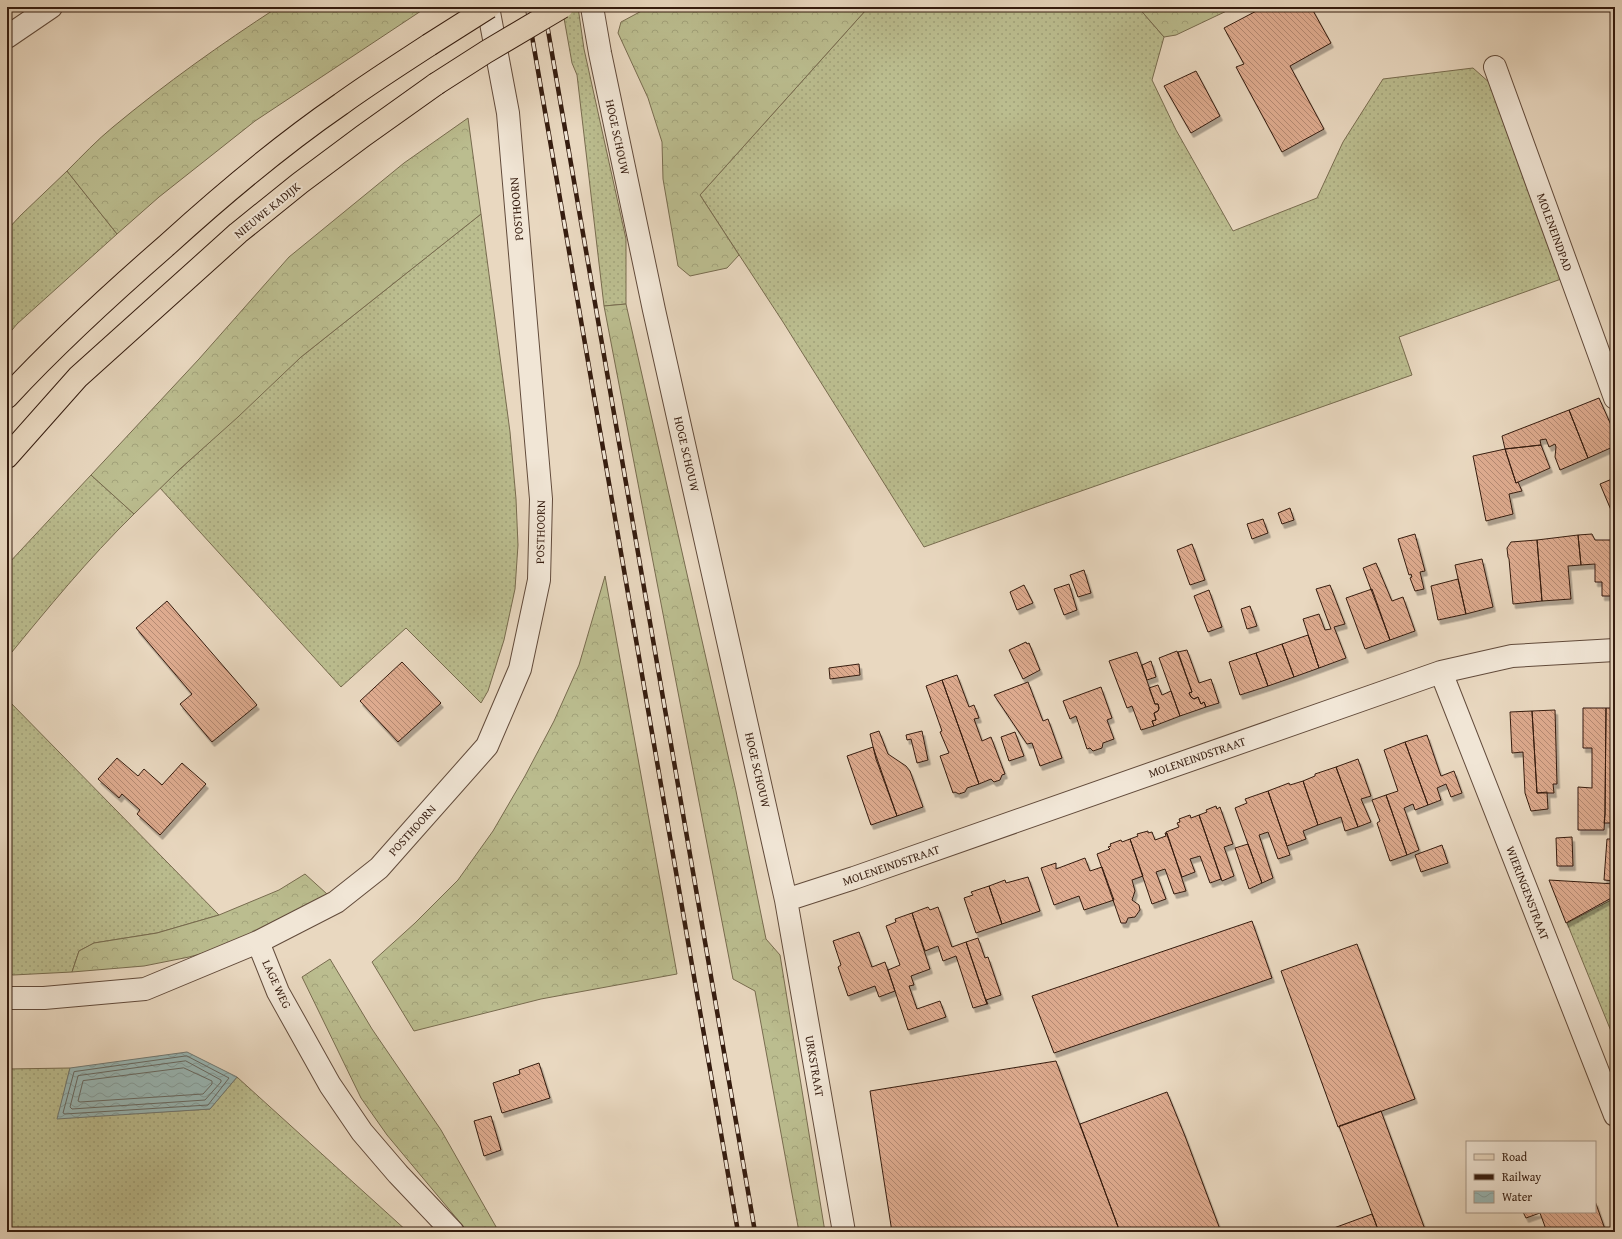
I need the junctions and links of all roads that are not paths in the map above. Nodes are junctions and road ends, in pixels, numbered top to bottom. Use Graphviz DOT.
graph roads {
  1 [pos="51,7"];
  2 [pos="488,7"];
  3 [pos="562,7"];
  4 [pos="592,7"];
  5 [pos="7,37"];
  6 [pos="1495,67"];
  7 [pos="7,397"];
  8 [pos="1615,398"];
  9 [pos="7,457"];
  10 [pos="1615,650"];
  11 [pos="1441,672"];
  12 [pos="786,900"];
  13 [pos="258,942"];
  14 [pos="7,998"];
  15 [pos="1615,1115"];
  16 [pos="453,1232"];
  17 [pos="844,1232"];
  1 -- 5 [label="street"];
  2 -- 7 [label="main road, bridge"];
  2 -- 13 [label="street, POSTHOORN"];
  3 -- 9 [label="main road, NIEUWE KADIJK, bridge"];
  4 -- 12 [label="street, HOGE SCHOUW"];
  6 -- 8 [label="street, MOLENEINDPAD"];
  10 -- 11 [label="street, MOLENEINDSTRAAT"];
  11 -- 12 [label="street, MOLENEINDSTRAAT"];
  11 -- 15 [label="street, WIERINGENSTRAAT"];
  12 -- 17 [label="street, URKSTRAAT"];
  13 -- 14 [label="street"];
  13 -- 16 [label="street, LAGE WEG"];
}
